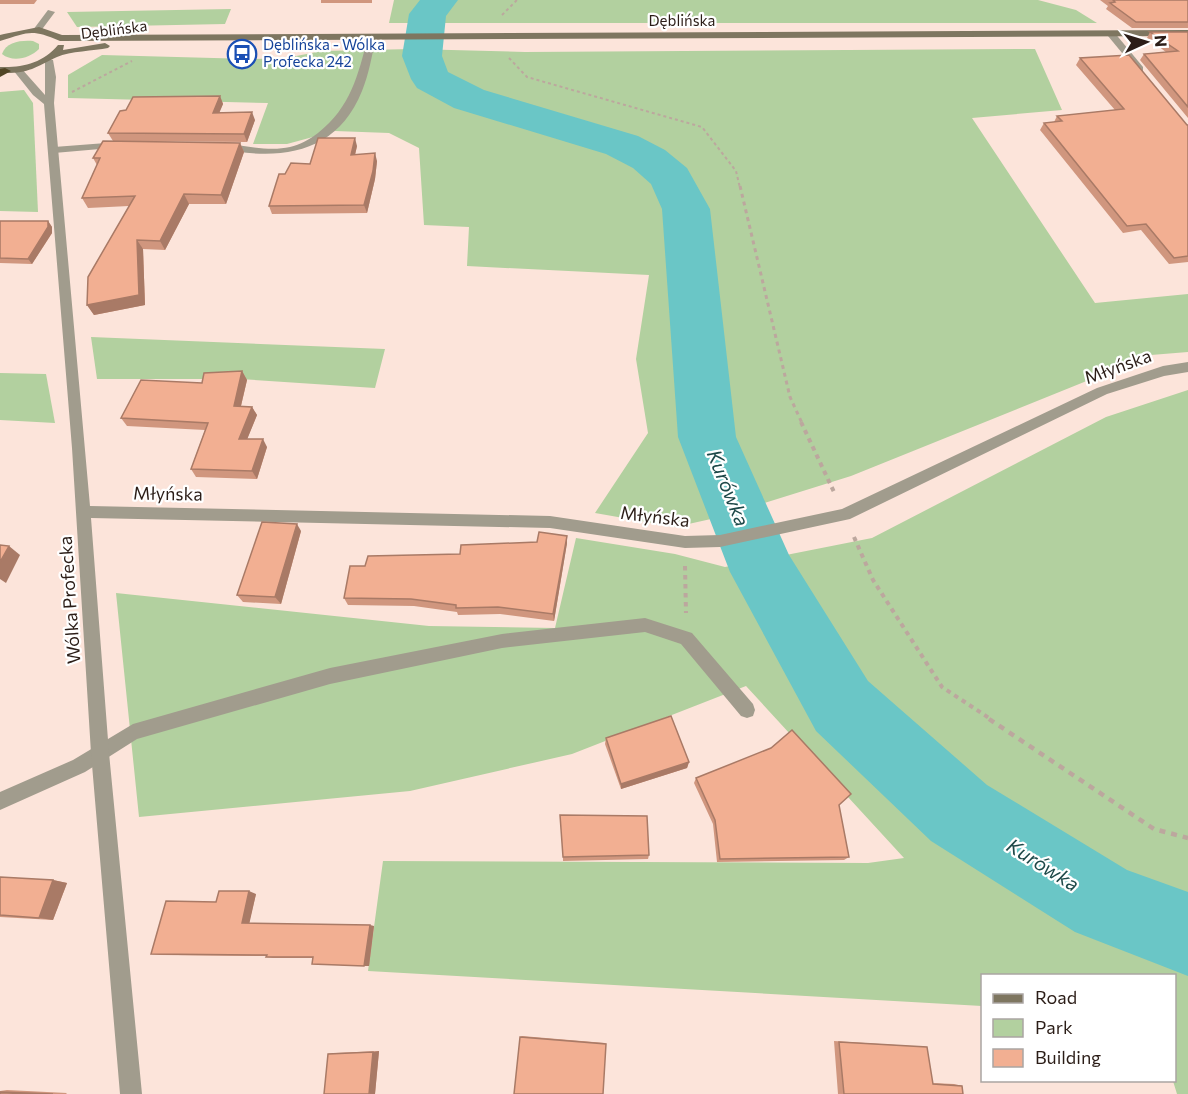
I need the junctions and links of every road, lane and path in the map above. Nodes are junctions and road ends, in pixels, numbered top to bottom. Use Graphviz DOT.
graph roads {
  1 [pos="51,12"];
  2 [pos="37,30"];
  3 [pos="1188,33"];
  4 [pos="1111,34"];
  5 [pos="497,37"];
  6 [pos="0,38"];
  7 [pos="60,38"];
  8 [pos="377,38"];
  9 [pos="177,39"];
  10 [pos="52,57"];
  11 [pos="132,61"];
  12 [pos="18,70"];
  13 [pos="2,72"];
  14 [pos="1145,76"];
  15 [pos="64,97"];
  16 [pos="49,103"];
  17 [pos="131,145"];
  18 [pos="209,146"];
  19 [pos="54,150"];
  20 [pos="1188,367"];
  21 [pos="84,512"];
  22 [pos="845,515"];
  23 [pos="685,542"];
  24 [pos="686,638"];
  25 [pos="747,710"];
  26 [pos="100,753"];
  27 [pos="0,801"];
  28 [pos="1188,837"];
  29 [pos="131,1094"];
  1 -- 2 [label="street"];
  2 -- 6 [label="main road"];
  2 -- 7 [label="main road, Dęblińska"];
  3 -- 4 [label="main road, Dęblińska"];
  4 -- 5 [label="main road, Dęblińska"];
  4 -- 14 [label="street"];
  5 -- 8 [label="main road, Dęblińska"];
  5 -- 22 [label="path"];
  7 -- 9 [label="main road, Dęblińska"];
  7 -- 10 [label="main road"];
  8 -- 9 [label="main road, Dęblińska"];
  8 -- 18 [label="street"];
  9 -- 10 [label="main road, Dęblińska"];
  10 -- 12 [label="main road, Dęblińska"];
  10 -- 16 [label="street, Wólka Profecka"];
  11 -- 15 [label="path"];
  12 -- 13 [label="main road, Dęblińska"];
  12 -- 16 [label="street"];
  16 -- 19 [label="street, Wólka Profecka"];
  17 -- 19 [label="street"];
  19 -- 21 [label="street, Wólka Profecka"];
  20 -- 22 [label="street, Młyńska"];
  21 -- 23 [label="street, Młyńska"];
  21 -- 26 [label="street, Wólka Profecka"];
  22 -- 23 [label="street, Młyńska"];
  22 -- 28 [label="path"];
  23 -- 24 [label="path"];
  24 -- 25 [label="street"];
  24 -- 26 [label="street"];
  26 -- 27 [label="street"];
  26 -- 29 [label="street, Wólka Profecka"];
}
